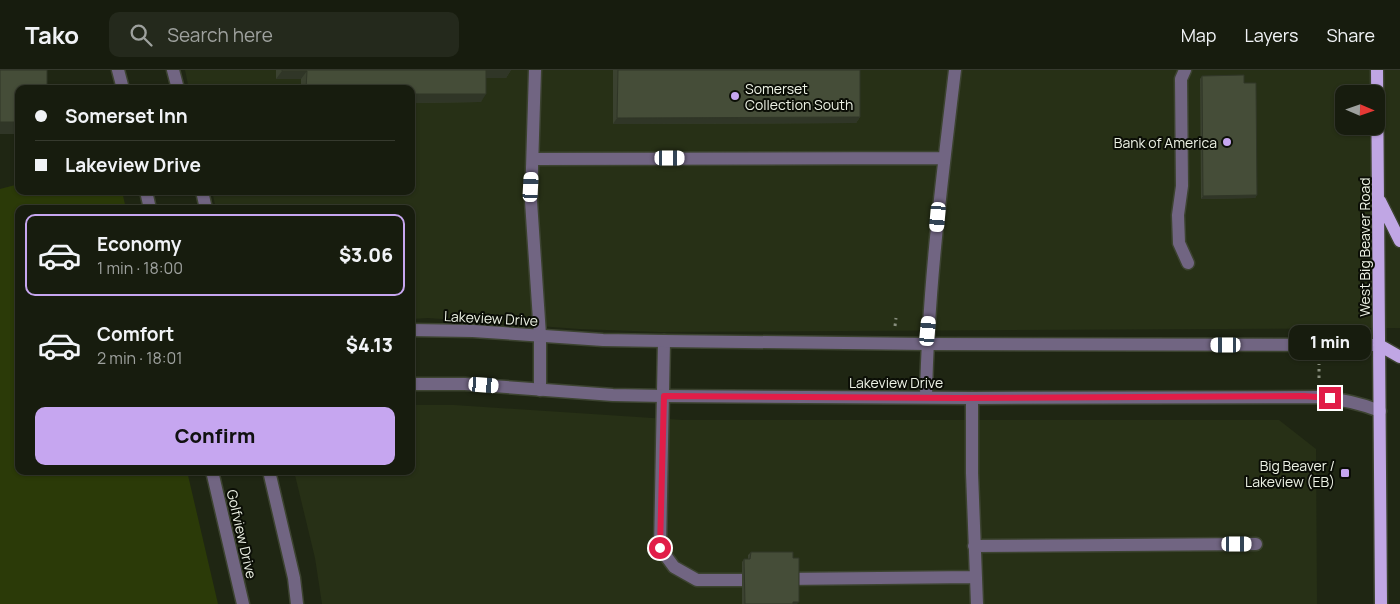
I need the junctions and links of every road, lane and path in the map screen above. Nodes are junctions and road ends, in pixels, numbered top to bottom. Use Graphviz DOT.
graph roads {
  1 [pos="118,70"];
  2 [pos="174,70"];
  3 [pos="535,70"];
  4 [pos="956,70"];
  5 [pos="1185,70"];
  6 [pos="1378,70"];
  7 [pos="122,85"];
  8 [pos="177,85"];
  9 [pos="944,158"];
  10 [pos="532,159"];
  11 [pos="1379,199"];
  12 [pos="1400,241"];
  13 [pos="1188,263"];
  14 [pos="415,330"];
  15 [pos="540,335"];
  16 [pos="664,341"];
  17 [pos="927,344"];
  18 [pos="1379,345"];
  19 [pos="1400,357"];
  20 [pos="1319,361"];
  21 [pos="415,384"];
  22 [pos="1319,384"];
  23 [pos="540,390"];
  24 [pos="664,396"];
  25 [pos="926,397"];
  26 [pos="972,398"];
  27 [pos="1380,411"];
  28 [pos="213,475"];
  29 [pos="270,475"];
  30 [pos="1256,544"];
  31 [pos="974,546"];
  32 [pos="975,577"];
  33 [pos="244,604"];
  34 [pos="297,604"];
  35 [pos="977,604"];
  36 [pos="1381,604"];
  1 -- 7 [label="street"];
  2 -- 8 [label="street"];
  3 -- 10 [label="street"];
  4 -- 9 [label="street"];
  5 -- 13 [label="street"];
  6 -- 11 [label="main road, West Big Beaver Road"];
  9 -- 10 [label="street"];
  9 -- 17 [label="street"];
  10 -- 15 [label="street"];
  11 -- 12 [label="main road"];
  11 -- 18 [label="main road, West Big Beaver Road"];
  14 -- 15 [label="street, Lakeview Drive"];
  15 -- 16 [label="street, Lakeview Drive"];
  15 -- 23 [label="street"];
  16 -- 17 [label="street, Lakeview Drive"];
  16 -- 24 [label="street"];
  17 -- 18 [label="street, Lakeview Drive"];
  17 -- 25 [label="street"];
  18 -- 19 [label="main road"];
  18 -- 27 [label="main road, West Big Beaver Road"];
  20 -- 22 [label="path"];
  21 -- 23 [label="street, Lakeview Drive"];
  23 -- 24 [label="street, Lakeview Drive"];
  24 -- 25 [label="street, Lakeview Drive"];
  24 -- 32 [label="street"];
  25 -- 26 [label="street, Lakeview Drive"];
  26 -- 27 [label="street, Lakeview Drive"];
  26 -- 31 [label="street"];
  27 -- 36 [label="main road, West Big Beaver Road"];
  28 -- 33 [label="street, Golfview Drive"];
  29 -- 34 [label="street"];
  30 -- 31 [label="street"];
  31 -- 32 [label="street"];
  32 -- 35 [label="street"];
}
